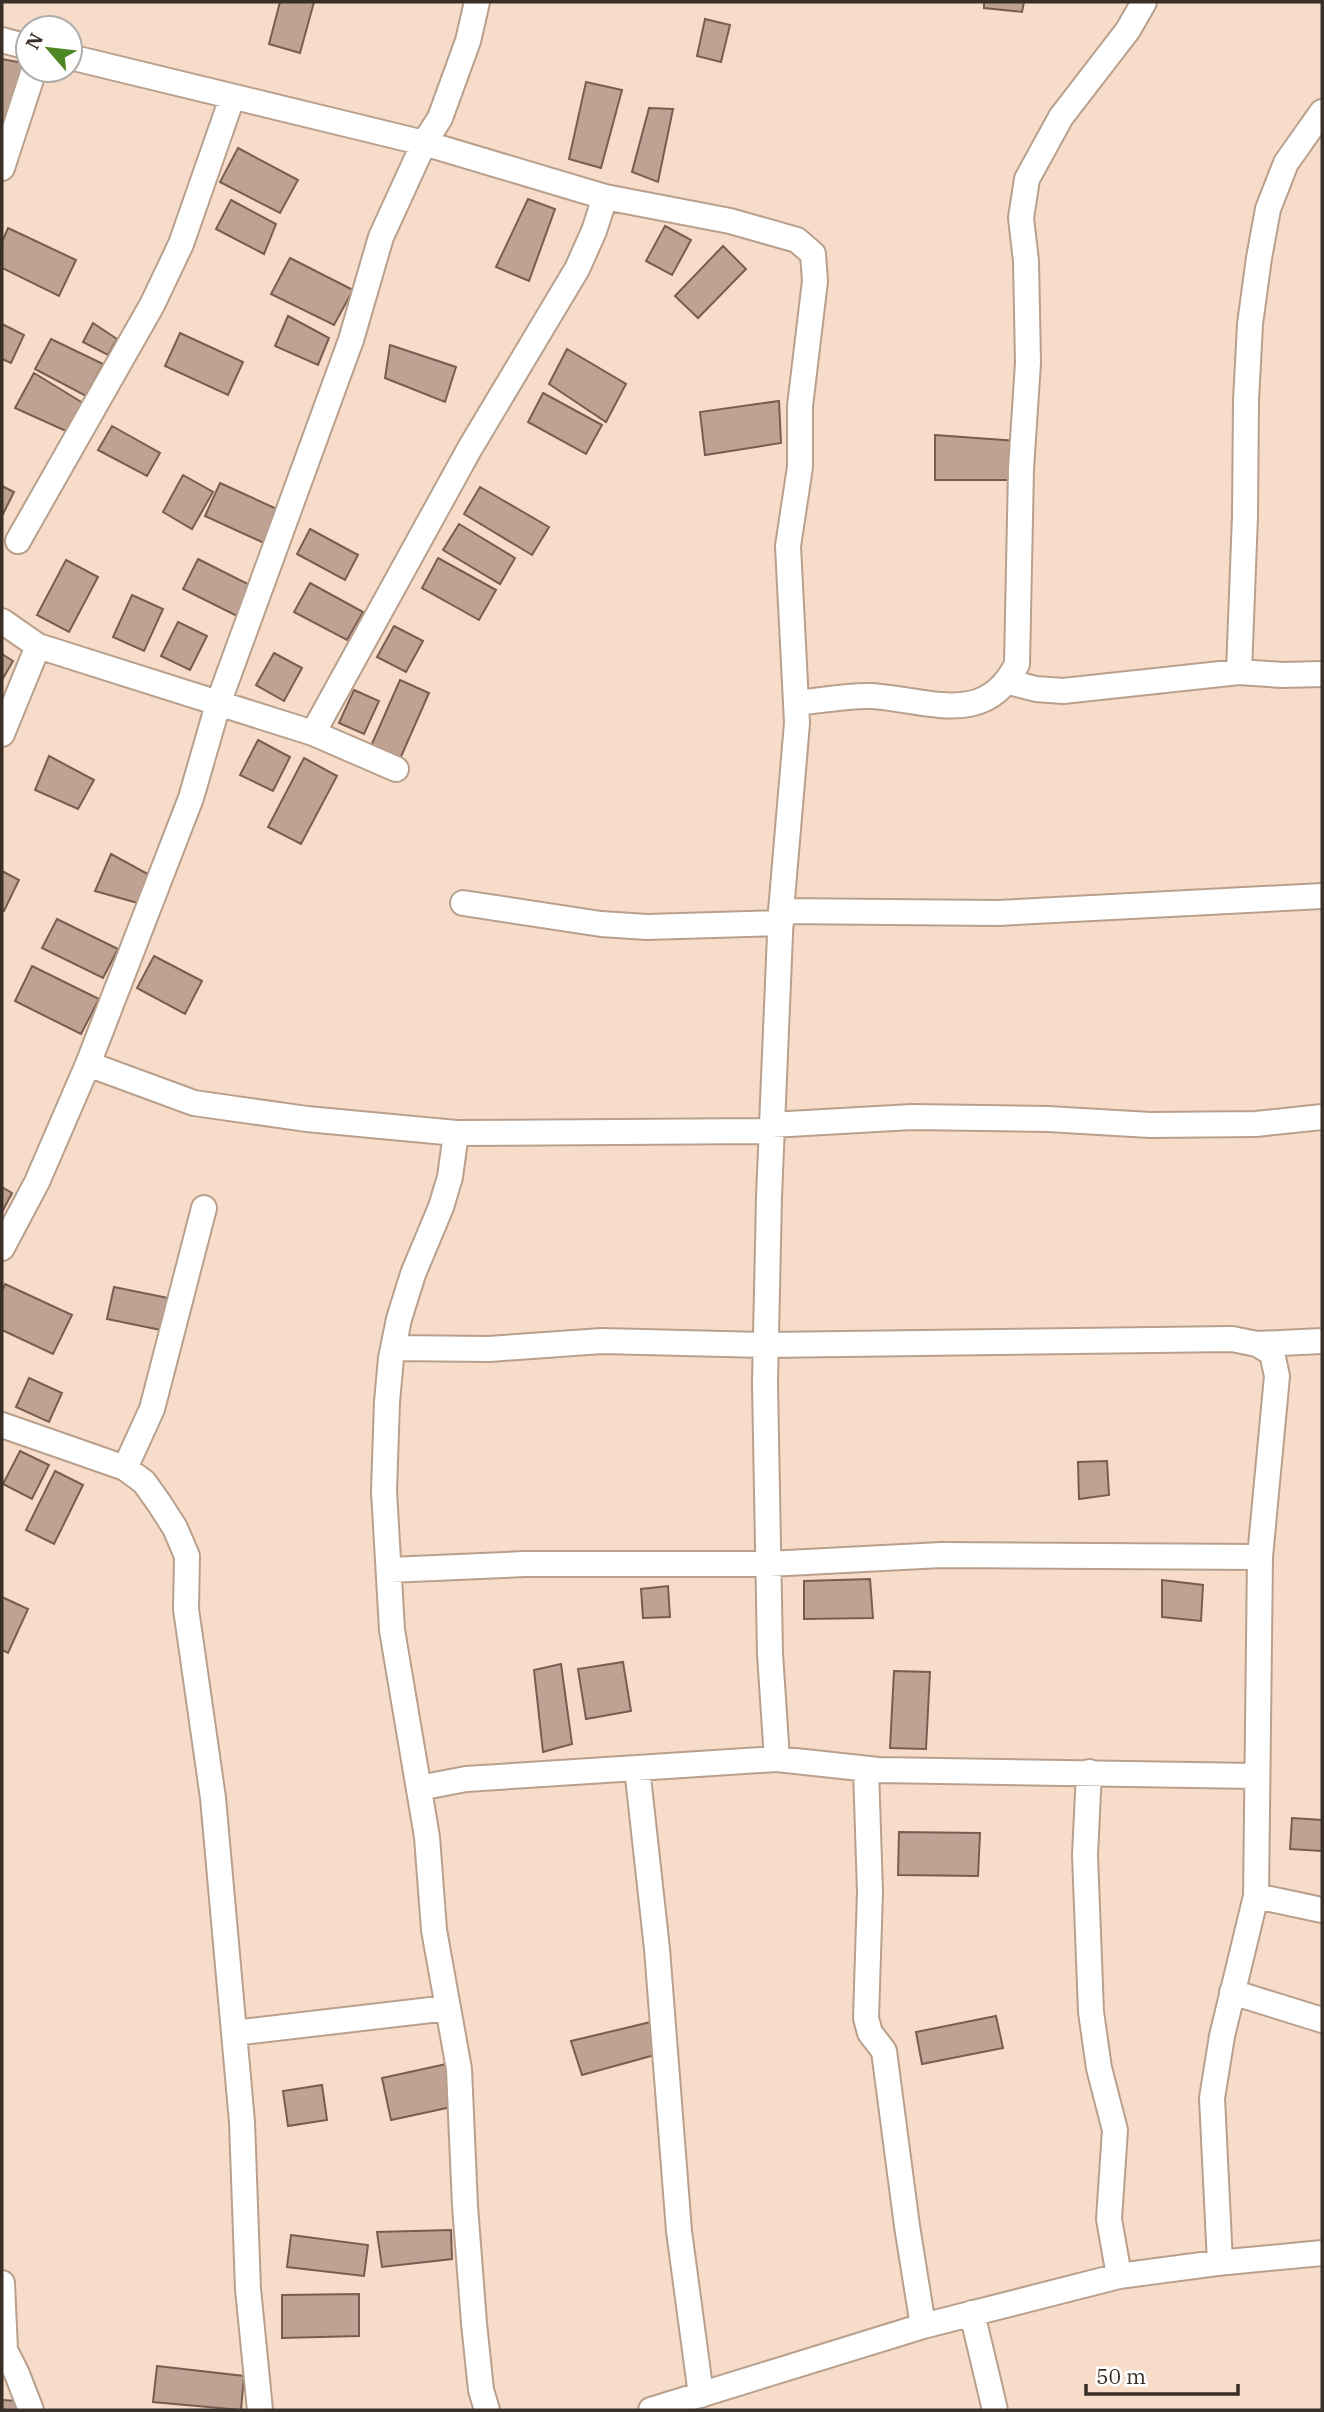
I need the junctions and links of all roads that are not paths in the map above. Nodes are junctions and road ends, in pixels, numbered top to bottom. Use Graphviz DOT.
graph roads {
  1 [pos="477,2"];
  2 [pos="1144,2"];
  3 [pos="84,61"];
  4 [pos="29,84"];
  5 [pos="232,98"];
  6 [pos="1322,112"];
  7 [pos="424,143"];
  8 [pos="2,168"];
  9 [pos="605,197"];
  10 [pos="18,541"];
  11 [pos="2,621"];
  12 [pos="38,646"];
  13 [pos="1239,672"];
  14 [pos="1322,674"];
  15 [pos="1009,682"];
  16 [pos="219,701"];
  17 [pos="796,703"];
  18 [pos="313,733"];
  19 [pos="2,734"];
  20 [pos="396,769"];
  21 [pos="1322,896"];
  22 [pos="463,903"];
  23 [pos="781,917"];
  24 [pos="88,1063"];
  25 [pos="1322,1117"];
  26 [pos="771,1128"];
  27 [pos="456,1133"];
  28 [pos="204,1208"];
  29 [pos="2,1248"];
  30 [pos="1322,1341"];
  31 [pos="1257,1344"];
  32 [pos="766,1345"];
  33 [pos="393,1348"];
  34 [pos="2,1425"];
  35 [pos="125,1468"];
  36 [pos="1260,1557"];
  37 [pos="768,1564"];
  38 [pos="388,1570"];
  39 [pos="777,1759"];
  40 [pos="637,1768"];
  41 [pos="866,1769"];
  42 [pos="1089,1772"];
  43 [pos="1256,1776"];
  44 [pos="419,1788"];
  45 [pos="1256,1896"];
  46 [pos="1322,1910"];
  47 [pos="1232,1992"];
  48 [pos="449,2008"];
  49 [pos="1322,2020"];
  50 [pos="234,2034"];
  51 [pos="1322,2253"];
  52 [pos="1220,2263"];
  53 [pos="1119,2276"];
  54 [pos="2,2283"];
  55 [pos="972,2313"];
  56 [pos="923,2326"];
  57 [pos="701,2395"];
  58 [pos="31,2410"];
  59 [pos="260,2410"];
  60 [pos="487,2410"];
  61 [pos="651,2410"];
  62 [pos="995,2410"];
  1 -- 7 [label="street"];
  2 -- 15 [label="street"];
  3 -- 5 [label="street"];
  4 -- 8 [label="street"];
  5 -- 7 [label="street"];
  5 -- 10 [label="street"];
  6 -- 13 [label="street"];
  7 -- 9 [label="street"];
  7 -- 16 [label="street"];
  9 -- 17 [label="street"];
  9 -- 18 [label="street"];
  11 -- 12 [label="street"];
  12 -- 16 [label="street"];
  12 -- 19 [label="street"];
  13 -- 14 [label="street"];
  13 -- 15 [label="street"];
  15 -- 17 [label="street"];
  16 -- 18 [label="street"];
  16 -- 24 [label="street"];
  17 -- 23 [label="street"];
  18 -- 20 [label="street"];
  21 -- 23 [label="street"];
  22 -- 23 [label="street"];
  23 -- 26 [label="street"];
  24 -- 27 [label="street"];
  24 -- 29 [label="street"];
  25 -- 26 [label="street"];
  26 -- 27 [label="street"];
  26 -- 32 [label="street"];
  27 -- 33 [label="street"];
  28 -- 35 [label="street"];
  30 -- 31 [label="street"];
  31 -- 32 [label="street"];
  31 -- 36 [label="street"];
  32 -- 33 [label="street"];
  32 -- 37 [label="street"];
  33 -- 38 [label="street"];
  34 -- 35 [label="street"];
  35 -- 50 [label="street"];
  36 -- 37 [label="street"];
  36 -- 43 [label="street"];
  37 -- 38 [label="street"];
  37 -- 39 [label="street"];
  38 -- 44 [label="street"];
  39 -- 40 [label="street"];
  39 -- 41 [label="street"];
  40 -- 44 [label="street"];
  40 -- 57 [label="street"];
  41 -- 42 [label="street"];
  41 -- 56 [label="street"];
  42 -- 43 [label="street"];
  42 -- 53 [label="street"];
  43 -- 45 [label="street"];
  44 -- 48 [label="street"];
  45 -- 46 [label="street"];
  45 -- 47 [label="street"];
  47 -- 49 [label="street"];
  47 -- 52 [label="street"];
  48 -- 50 [label="street"];
  48 -- 60 [label="street"];
  50 -- 59 [label="street"];
  51 -- 52 [label="street"];
  52 -- 53 [label="street"];
  53 -- 55 [label="street"];
  54 -- 58 [label="street"];
  55 -- 56 [label="street"];
  55 -- 62 [label="street"];
  56 -- 57 [label="street"];
  57 -- 61 [label="street"];
}
